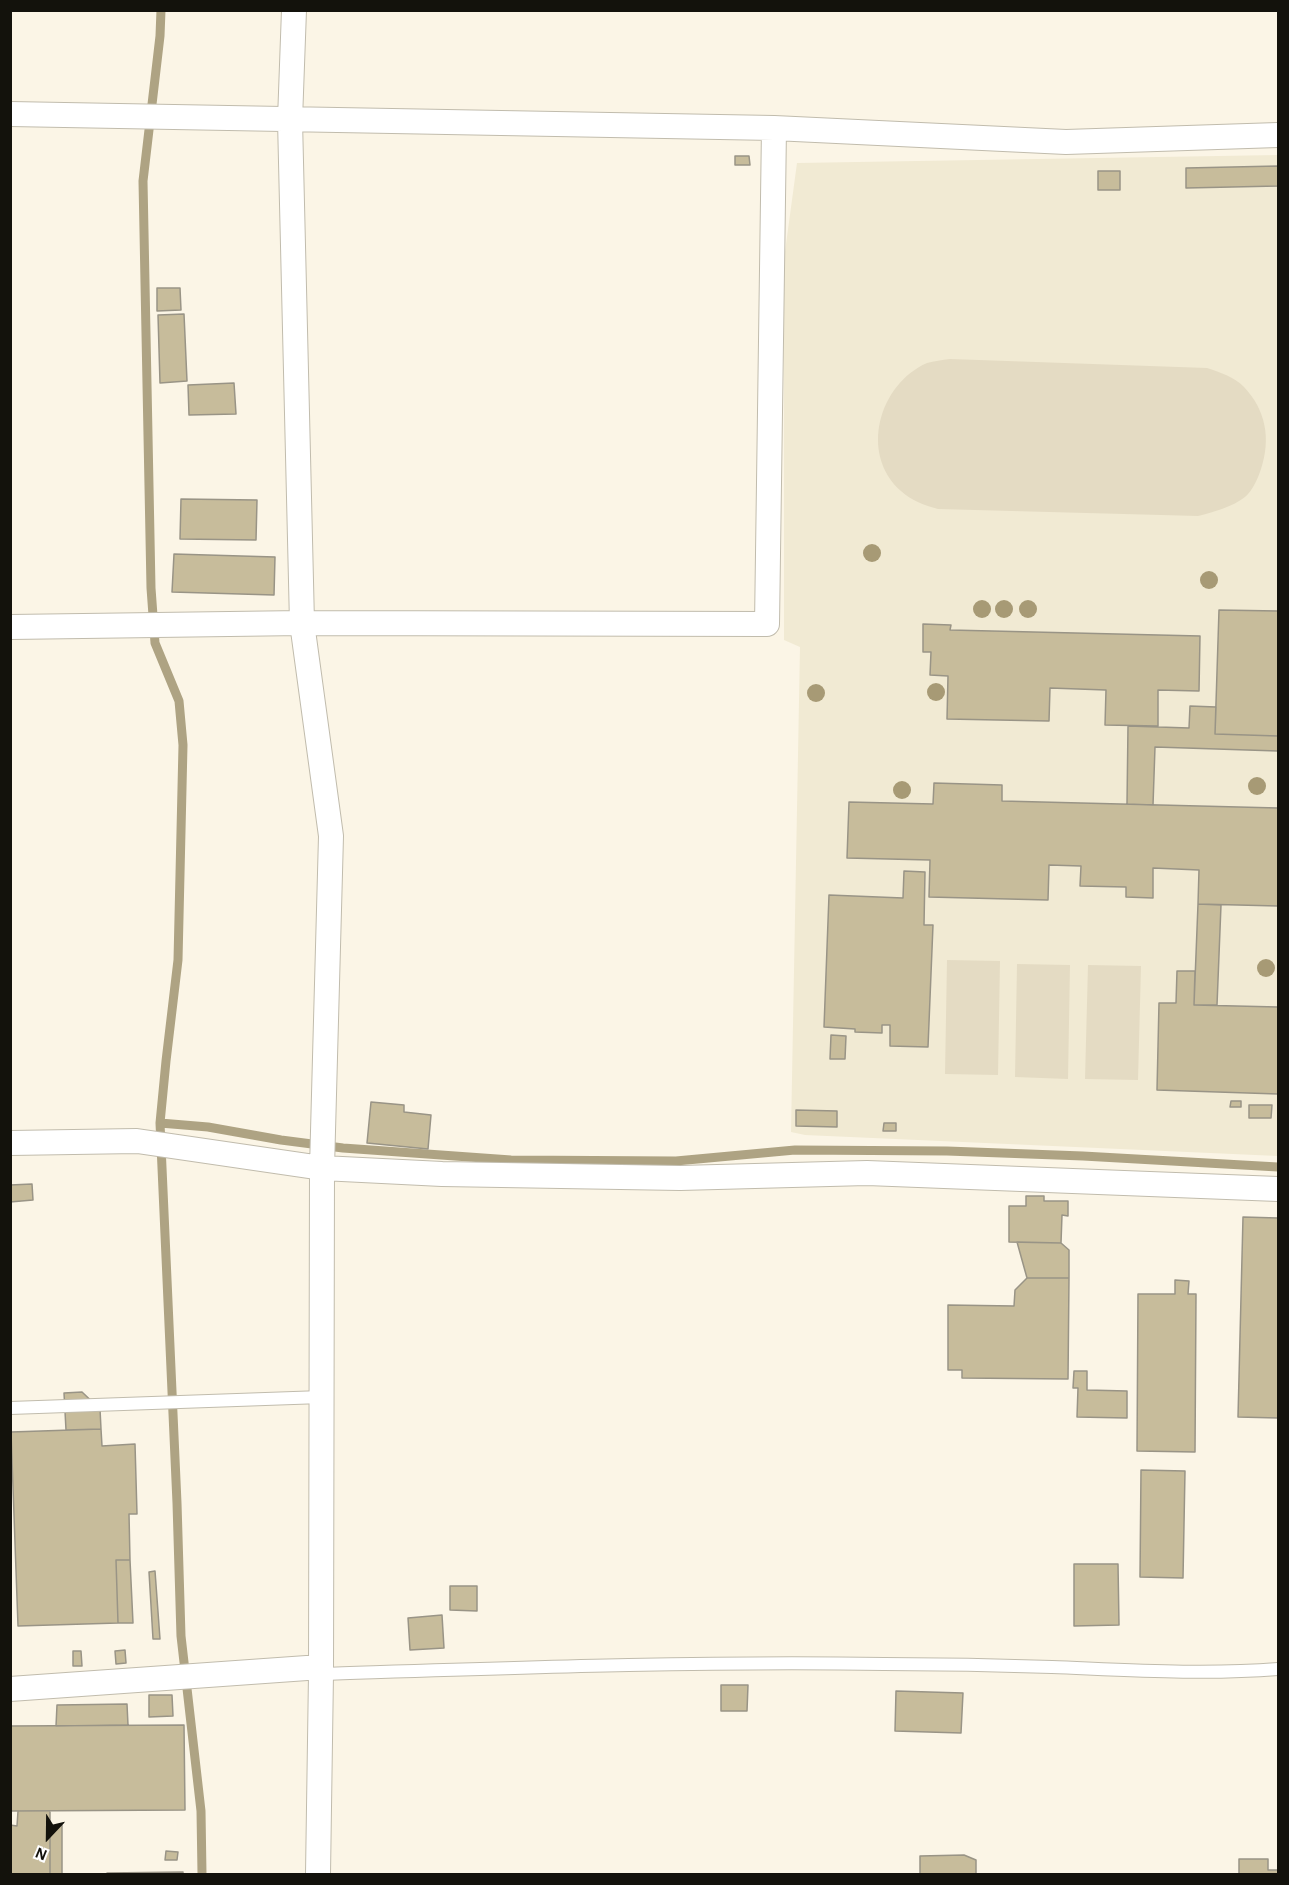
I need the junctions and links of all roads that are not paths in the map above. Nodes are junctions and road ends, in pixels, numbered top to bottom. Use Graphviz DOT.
graph roads {
  1 [pos="294,10"];
  2 [pos="10,114"];
  3 [pos="290,120"];
  4 [pos="774,128"];
  5 [pos="1278,135"];
  6 [pos="302,623"];
  7 [pos="10,627"];
  8 [pos="10,1143"];
  9 [pos="322,1168"];
  10 [pos="1278,1189"];
  11 [pos="322,1397"];
  12 [pos="10,1408"];
  13 [pos="1278,1669"];
  14 [pos="321,1670"];
  15 [pos="10,1689"];
  16 [pos="318,1875"];
  1 -- 3 [label="street"];
  2 -- 3 [label="street"];
  3 -- 4 [label="street"];
  3 -- 6 [label="street"];
  4 -- 5 [label="street"];
  4 -- 6 [label="street"];
  6 -- 7 [label="street"];
  6 -- 9 [label="street"];
  8 -- 9 [label="street"];
  9 -- 10 [label="street"];
  9 -- 11 [label="street"];
  11 -- 12 [label="lane"];
  11 -- 14 [label="street"];
  13 -- 14 [label="lane"];
  14 -- 15 [label="street"];
  14 -- 16 [label="street"];
}
